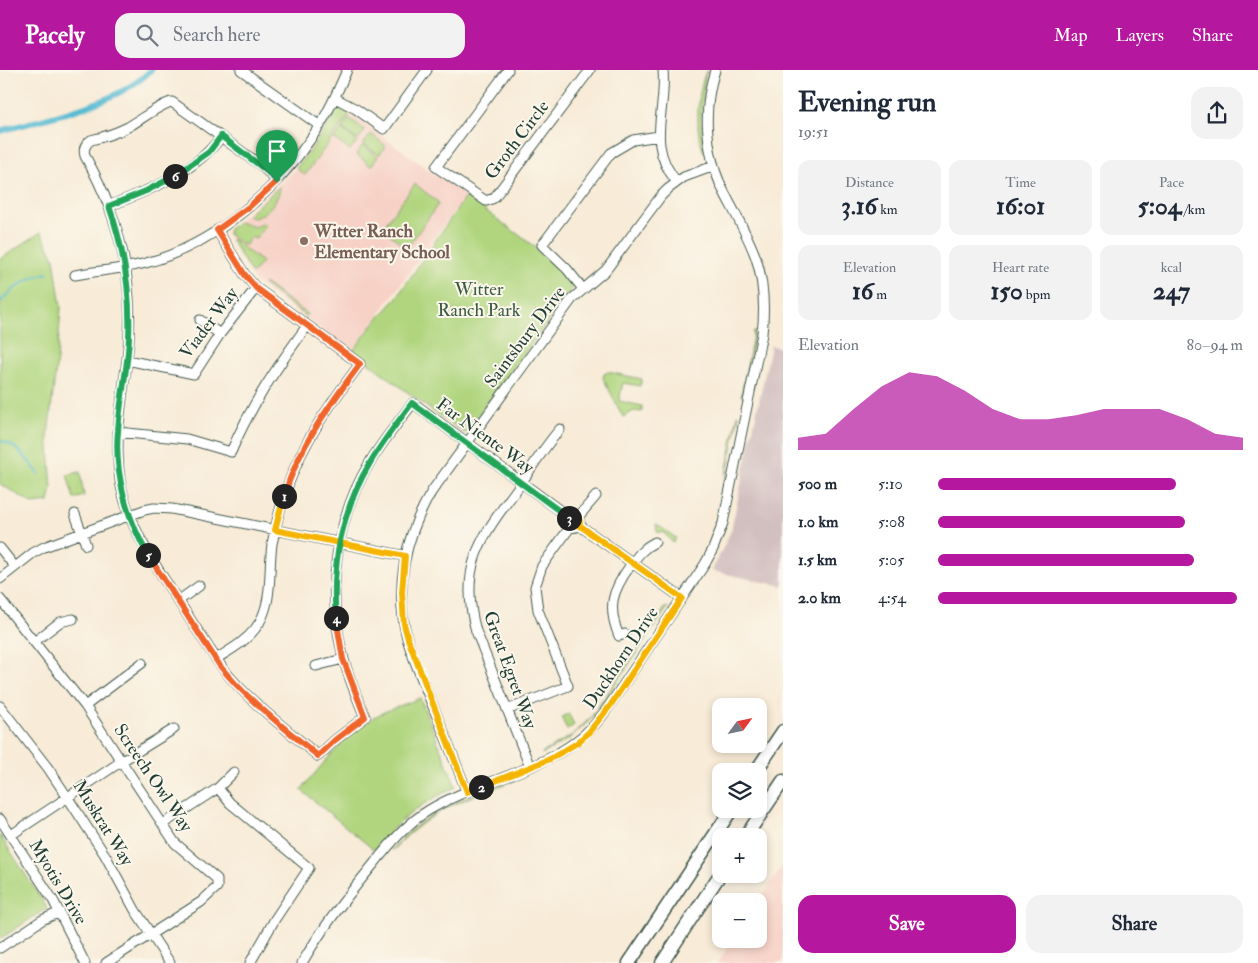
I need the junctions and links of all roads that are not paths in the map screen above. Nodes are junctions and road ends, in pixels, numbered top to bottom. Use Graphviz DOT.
graph roads {
  1 [pos="241,70"];
  2 [pos="347,70"];
  3 [pos="427,70"];
  4 [pos="508,70"];
  5 [pos="590,70"];
  6 [pos="663,70"];
  7 [pos="715,70"];
  8 [pos="335,98"];
  9 [pos="320,126"];
  10 [pos="221,136"];
  11 [pos="659,136"];
  12 [pos="714,166"];
  13 [pos="277,181"];
  14 [pos="677,182"];
  15 [pos="109,206"];
  16 [pos="217,230"];
  17 [pos="126,267"];
  18 [pos="75,275"];
  19 [pos="256,288"];
  20 [pos="583,289"];
  21 [pos="200,320"];
  22 [pos="307,326"];
  23 [pos="220,334"];
  24 [pos="127,360"];
  25 [pos="560,429"];
  26 [pos="118,432"];
  27 [pos="467,443"];
  28 [pos="521,482"];
  29 [pos="596,496"];
  30 [pos="75,514"];
  31 [pos="129,516"];
  32 [pos="574,522"];
  33 [pos="275,530"];
  34 [pos="81,533"];
  35 [pos="340,542"];
  36 [pos="655,542"];
  37 [pos="86,546"];
  38 [pos="0,548"];
  39 [pos="405,556"];
  40 [pos="632,564"];
  41 [pos="15,567"];
  42 [pos="0,579"];
  43 [pos="199,586"];
  44 [pos="682,598"];
  45 [pos="0,600"];
  46 [pos="178,600"];
  47 [pos="73,619"];
  48 [pos="625,634"];
  49 [pos="34,642"];
  50 [pos="216,659"];
  51 [pos="343,659"];
  52 [pos="142,663"];
  53 [pos="316,666"];
  54 [pos="0,706"];
  55 [pos="85,706"];
  56 [pos="507,710"];
  57 [pos="174,729"];
  58 [pos="783,731"];
  59 [pos="122,761"];
  60 [pos="761,763"];
  61 [pos="530,767"];
  62 [pos="234,772"];
  63 [pos="783,781"];
  64 [pos="218,788"];
  65 [pos="467,792"];
  66 [pos="68,798"];
  67 [pos="726,818"];
  68 [pos="0,819"];
  69 [pos="163,824"];
  70 [pos="751,828"];
  71 [pos="11,835"];
  72 [pos="714,883"];
  73 [pos="60,912"];
  74 [pos="151,934"];
  75 [pos="0,948"];
  76 [pos="85,963"];
  77 [pos="106,963"];
  78 [pos="170,963"];
  79 [pos="250,963"];
  80 [pos="302,963"];
  81 [pos="629,963"];
  82 [pos="662,963"];
  1 -- 9 [label="street"];
  2 -- 8 [label="street"];
  3 -- 8 [label="street"];
  4 -- 5 [label="street, Groth Circle"];
  6 -- 11 [label="street"];
  7 -- 12 [label="street, Duckhorn Drive"];
  8 -- 9 [label="street"];
  9 -- 13 [label="street"];
  10 -- 13 [label="street"];
  10 -- 15 [label="street"];
  10 -- 15 [label="street"];
  11 -- 14 [label="street"];
  11 -- 20 [label="street"];
  12 -- 14 [label="street, Saintsbury Drive"];
  12 -- 44 [label="street, Duckhorn Drive"];
  13 -- 16 [label="street"];
  14 -- 20 [label="street, Saintsbury Drive"];
  15 -- 17 [label="street"];
  16 -- 17 [label="street"];
  16 -- 19 [label="street"];
  17 -- 18 [label="street"];
  17 -- 24 [label="street"];
  19 -- 22 [label="street"];
  19 -- 23 [label="street, Viader Way"];
  20 -- 27 [label="street, Saintsbury Drive"];
  21 -- 23 [label="street"];
  22 -- 26 [label="street"];
  22 -- 33 [label="street"];
  23 -- 24 [label="street, Viader Way"];
  24 -- 26 [label="street"];
  25 -- 28 [label="street, Great Egret Way"];
  26 -- 31 [label="street"];
  27 -- 28 [label="street, Far Niente Way"];
  27 -- 35 [label="street, Far Niente Way"];
  27 -- 39 [label="street, Saintsbury Drive"];
  28 -- 32 [label="street, Far Niente Way"];
  28 -- 56 [label="street, Great Egret Way"];
  29 -- 32 [label="street"];
  30 -- 34 [label="street"];
  31 -- 33 [label="street"];
  31 -- 34 [label="street"];
  31 -- 46 [label="street"];
  32 -- 40 [label="street, Far Niente Way"];
  32 -- 56 [label="street"];
  33 -- 35 [label="street"];
  33 -- 50 [label="street"];
  34 -- 37 [label="street"];
  34 -- 41 [label="street"];
  35 -- 39 [label="street"];
  35 -- 51 [label="street, Far Niente Way"];
  36 -- 40 [label="street"];
  38 -- 41 [label="street"];
  39 -- 65 [label="street, Saintsbury Drive"];
  40 -- 44 [label="street, Far Niente Way"];
  40 -- 48 [label="street"];
  41 -- 42 [label="street"];
  43 -- 46 [label="street"];
  44 -- 61 [label="street, Duckhorn Drive"];
  45 -- 49 [label="street, Screech Owl Way"];
  46 -- 50 [label="street"];
  47 -- 49 [label="street"];
  49 -- 55 [label="street, Screech Owl Way"];
  50 -- 51 [label="street, Far Niente Way"];
  51 -- 53 [label="street"];
  52 -- 55 [label="street"];
  54 -- 66 [label="street, Muskrat Way"];
  55 -- 59 [label="street, Screech Owl Way"];
  56 -- 61 [label="street, Great Egret Way"];
  57 -- 59 [label="street"];
  58 -- 60 [label="highway"];
  59 -- 66 [label="street"];
  59 -- 69 [label="street, Screech Owl Way"];
  61 -- 65 [label="street, Duckhorn Drive"];
  62 -- 64 [label="street"];
  63 -- 70 [label="highway"];
  64 -- 69 [label="street"];
  64 -- 79 [label="street"];
  65 -- 80 [label="street, Duckhorn Drive"];
  66 -- 71 [label="street"];
  66 -- 74 [label="street, Muskrat Way"];
  67 -- 81 [label="highway"];
  68 -- 71 [label="street, Myotis Drive"];
  69 -- 74 [label="street, Screech Owl Way"];
  71 -- 73 [label="street, Myotis Drive"];
  72 -- 82 [label="highway"];
  73 -- 75 [label="street"];
  73 -- 76 [label="street, Myotis Drive"];
  74 -- 77 [label="street, Screech Owl Way"];
  74 -- 78 [label="street, Muskrat Way"];
}
